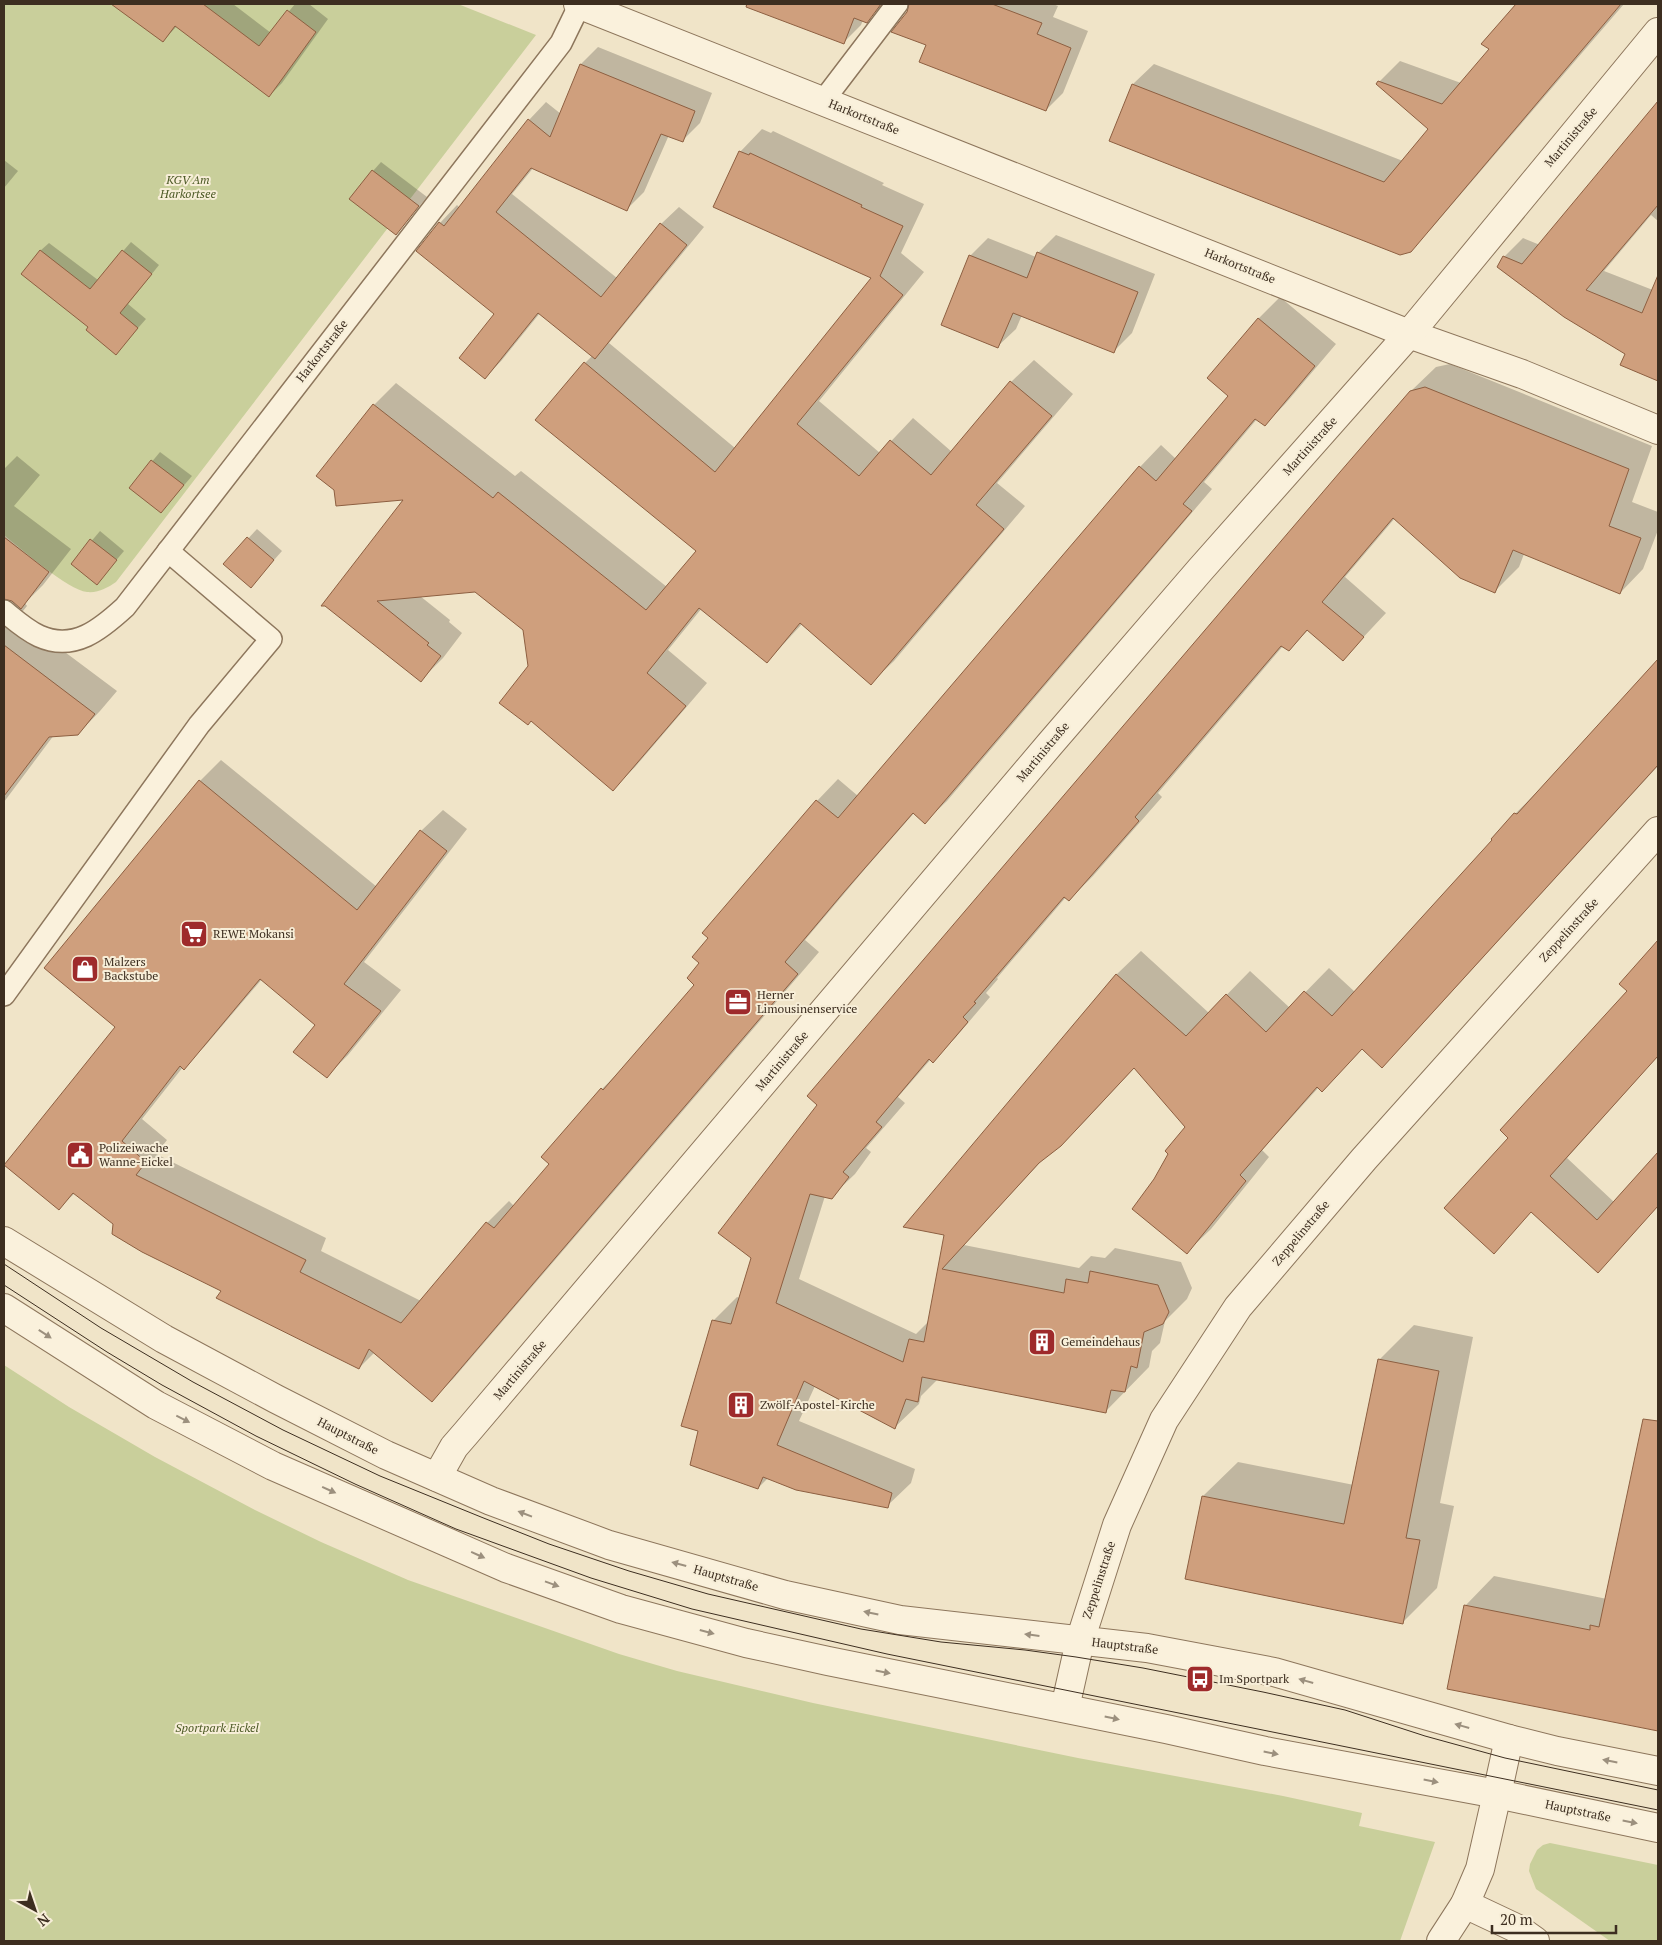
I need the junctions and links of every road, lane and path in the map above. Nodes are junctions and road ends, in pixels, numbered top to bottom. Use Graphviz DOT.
graph roads {
  1 [pos="579,4"];
  2 [pos="897,4"];
  3 [pos="1658,32"];
  4 [pos="822,101"];
  5 [pos="1410,334"];
  6 [pos="1658,430"];
  7 [pos="168,551"];
  8 [pos="4,611"];
  9 [pos="1658,830"];
  10 [pos="4,995"];
  11 [pos="4,1241"];
  12 [pos="4,1308"];
  13 [pos="437,1477"];
  14 [pos="1080,1640"];
  15 [pos="1065,1708"];
  16 [pos="1509,1739"];
  17 [pos="1658,1771"];
  18 [pos="1497,1794"];
  19 [pos="1658,1828"];
  20 [pos="1465,1904"];
  21 [pos="1441,1941"];
  22 [pos="1535,1941"];
  1 -- 4 [label="street, Harkortstraße"];
  1 -- 7 [label="lane, Harkortstraße"];
  2 -- 4 [label="lane, Harkortstraße"];
  3 -- 5 [label="street, Martinistraße"];
  4 -- 5 [label="street, Harkortstraße"];
  5 -- 6 [label="street, Harkortstraße"];
  5 -- 13 [label="street, Martinistraße"];
  7 -- 8 [label="lane, Harkortstraße"];
  7 -- 10 [label="lane"];
  9 -- 14 [label="street, Zeppelinstraße"];
  11 -- 13 [label="street, Hauptstraße"];
  12 -- 15 [label="street, Hauptstraße, one-way"];
  14 -- 13 [label="street, Hauptstraße, one-way"];
  14 -- 15 [label="street, Zeppelinstraße"];
  16 -- 14 [label="street, Hauptstraße, one-way"];
  15 -- 18 [label="street, Hauptstraße, one-way"];
  17 -- 16 [label="street, Hauptstraße, one-way"];
  16 -- 18 [label="street"];
  18 -- 19 [label="street, Hauptstraße, one-way"];
  18 -- 20 [label="street"];
  20 -- 21 [label="street"];
  20 -- 22 [label="street"];
}
